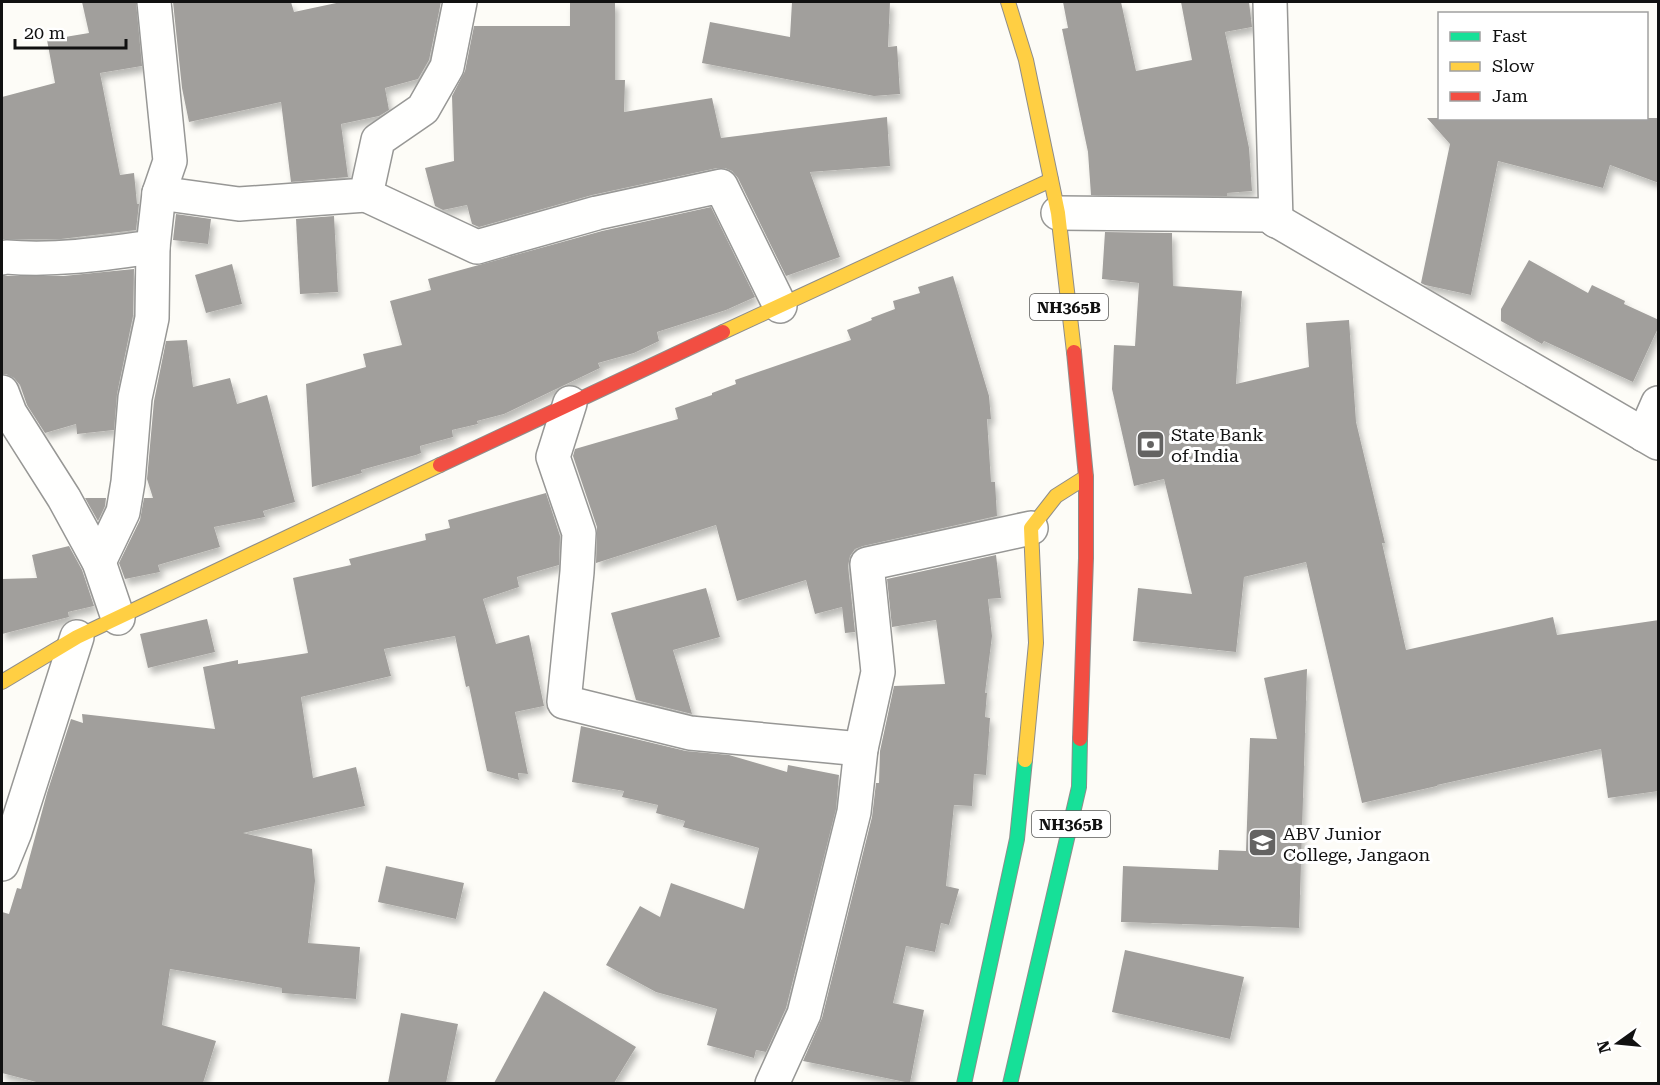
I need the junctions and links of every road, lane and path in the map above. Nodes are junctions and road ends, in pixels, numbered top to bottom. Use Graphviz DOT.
graph roads {
  1 [pos="154,2"];
  2 [pos="460,2"];
  3 [pos="1008,2"];
  4 [pos="1270,2"];
  5 [pos="1027,13"];
  6 [pos="1026,60"];
  7 [pos="1051,180"];
  8 [pos="159,193"];
  9 [pos="366,195"];
  10 [pos="1059,213"];
  11 [pos="1276,221"];
  12 [pos="153,247"];
  13 [pos="2,258"];
  14 [pos="780,306"];
  15 [pos="2,392"];
  16 [pos="570,403"];
  17 [pos="1659,403"];
  18 [pos="1651,439"];
  19 [pos="1086,477"];
  20 [pos="1031,528"];
  21 [pos="99,562"];
  22 [pos="118,618"];
  23 [pos="77,637"];
  24 [pos="2,682"];
  25 [pos="861,749"];
  26 [pos="2,864"];
  27 [pos="772,1083"];
  28 [pos="964,1083"];
  29 [pos="1010,1083"];
  1 -- 8 [label="street"];
  2 -- 9 [label="street"];
  3 -- 6 [label="main road, NH365B"];
  4 -- 11 [label="street"];
  5 -- 6 [label="main road, NH365B"];
  6 -- 7 [label="main road, NH365B"];
  7 -- 10 [label="main road, NH365B"];
  7 -- 14 [label="main road"];
  8 -- 9 [label="street"];
  8 -- 12 [label="street"];
  9 -- 14 [label="street"];
  10 -- 11 [label="street"];
  10 -- 19 [label="main road, NH365B"];
  11 -- 18 [label="street"];
  12 -- 13 [label="street"];
  12 -- 21 [label="street"];
  14 -- 16 [label="main road"];
  15 -- 21 [label="street"];
  16 -- 22 [label="main road"];
  16 -- 25 [label="street"];
  17 -- 18 [label="street"];
  19 -- 20 [label="main road"];
  19 -- 29 [label="main road, NH365B"];
  20 -- 25 [label="street"];
  20 -- 28 [label="main road"];
  21 -- 22 [label="street"];
  22 -- 23 [label="main road"];
  23 -- 24 [label="main road"];
  23 -- 26 [label="street"];
  25 -- 27 [label="street"];
}
